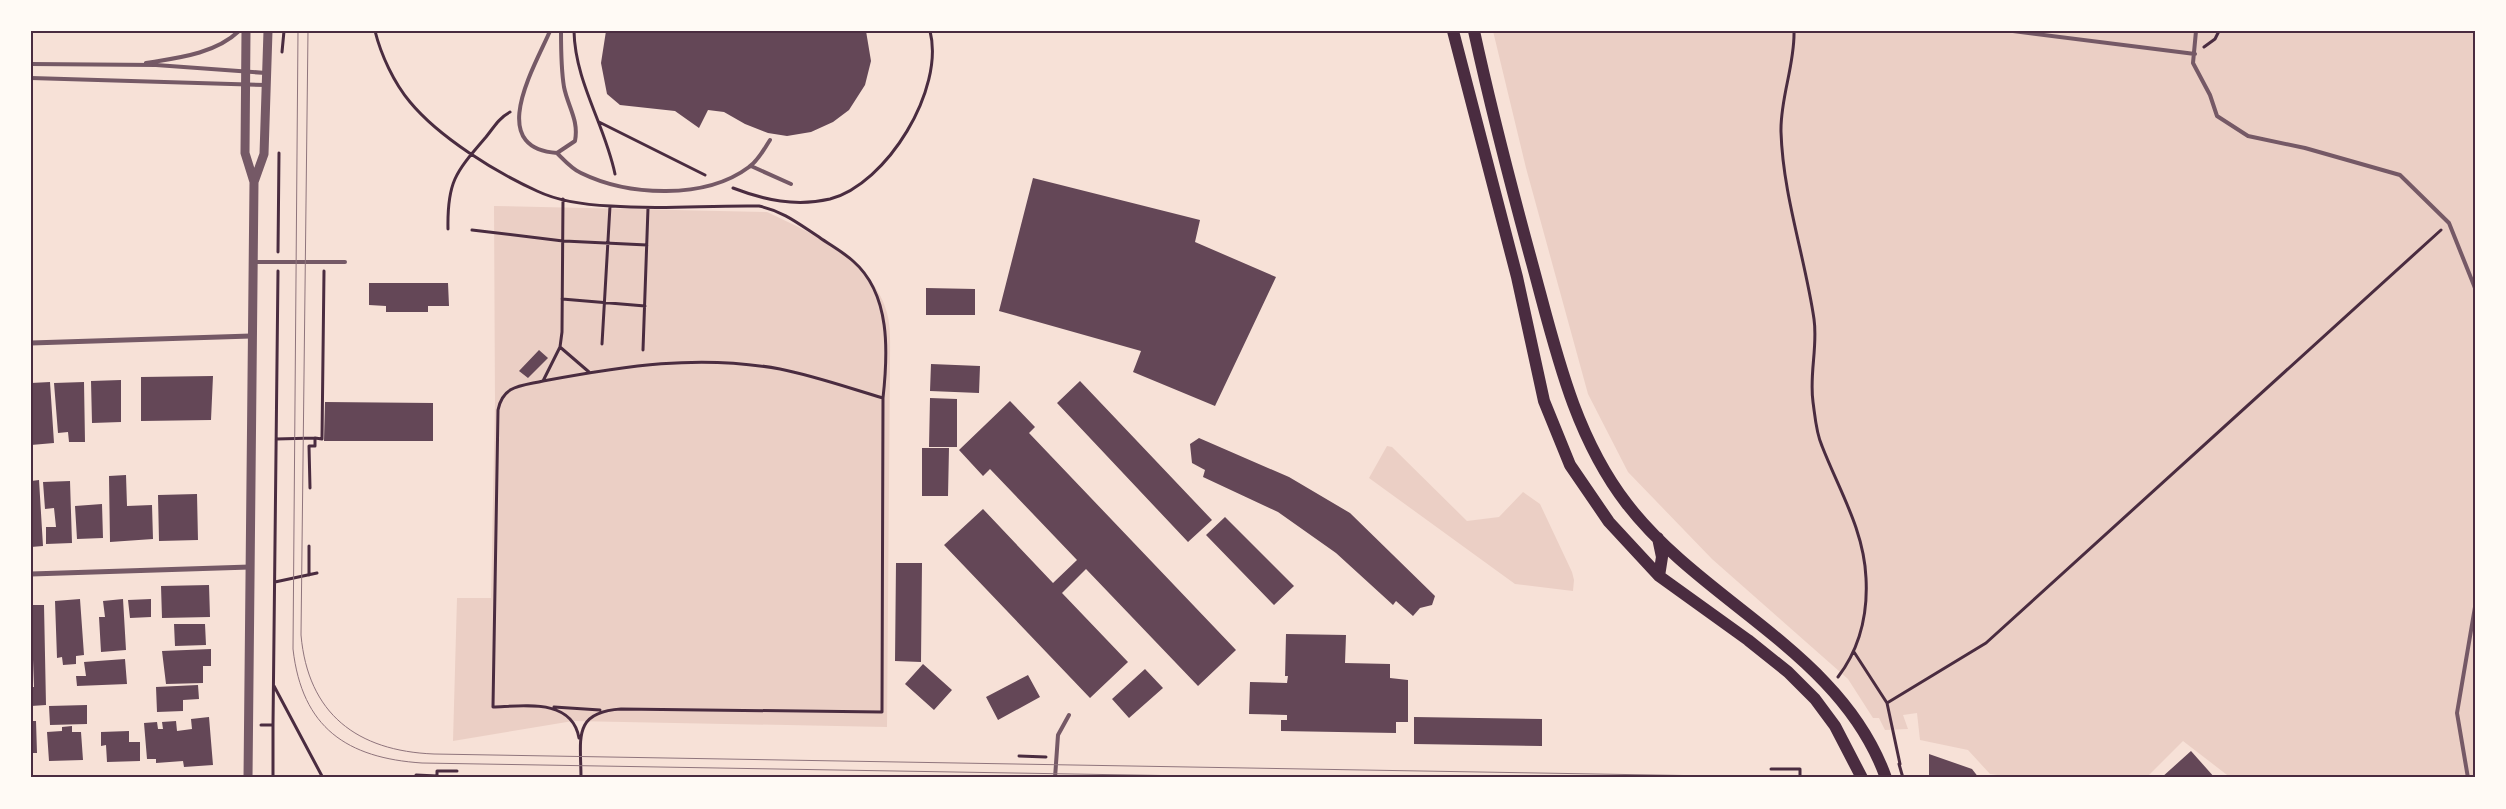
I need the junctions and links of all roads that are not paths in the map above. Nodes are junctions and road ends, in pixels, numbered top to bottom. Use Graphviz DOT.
graph roads {
  1 [pos="239,31"];
  2 [pos="246,31"];
  3 [pos="268,31"];
  4 [pos="550,31"];
  5 [pos="561,31"];
  6 [pos="1453,31"];
  7 [pos="1474,31"];
  8 [pos="2013,31"];
  9 [pos="2196,31"];
  10 [pos="2195,54"];
  11 [pos="31,64"];
  12 [pos="136,65"];
  13 [pos="245,71"];
  14 [pos="266,72"];
  15 [pos="31,78"];
  16 [pos="244,84"];
  17 [pos="266,85"];
  18 [pos="770,140"];
  19 [pos="557,153"];
  20 [pos="751,166"];
  21 [pos="254,182"];
  22 [pos="791,184"];
  23 [pos="253,262"];
  24 [pos="345,262"];
  25 [pos="2475,288"];
  26 [pos="251,336"];
  27 [pos="31,343"];
  28 [pos="1658,538"];
  29 [pos="250,567"];
  30 [pos="31,574"];
  31 [pos="1659,576"];
  32 [pos="2475,607"];
  33 [pos="1069,715"];
  34 [pos="248,778"];
  35 [pos="1055,778"];
  36 [pos="1862,778"];
  37 [pos="1886,778"];
  38 [pos="2468,778"];
  1 -- 12 [label="lane"];
  2 -- 13 [label="street"];
  3 -- 14 [label="street"];
  4 -- 19 [label="lane"];
  5 -- 19 [label="lane"];
  6 -- 31 [label="main road"];
  7 -- 28 [label="main road"];
  8 -- 10 [label="lane"];
  9 -- 10 [label="lane"];
  10 -- 25 [label="lane"];
  11 -- 12 [label="lane"];
  12 -- 13 [label="lane"];
  13 -- 14 [label="lane"];
  13 -- 16 [label="street"];
  14 -- 17 [label="street"];
  15 -- 16 [label="lane"];
  16 -- 17 [label="lane"];
  16 -- 21 [label="street"];
  17 -- 21 [label="street"];
  18 -- 20 [label="lane"];
  19 -- 20 [label="lane"];
  20 -- 22 [label="lane"];
  21 -- 23 [label="street"];
  23 -- 24 [label="lane"];
  23 -- 26 [label="street"];
  26 -- 27 [label="street"];
  26 -- 29 [label="street"];
  28 -- 31 [label="main road"];
  28 -- 37 [label="main road"];
  29 -- 30 [label="street"];
  29 -- 34 [label="street"];
  31 -- 36 [label="main road"];
  32 -- 38 [label="lane"];
  33 -- 35 [label="lane"];
}
